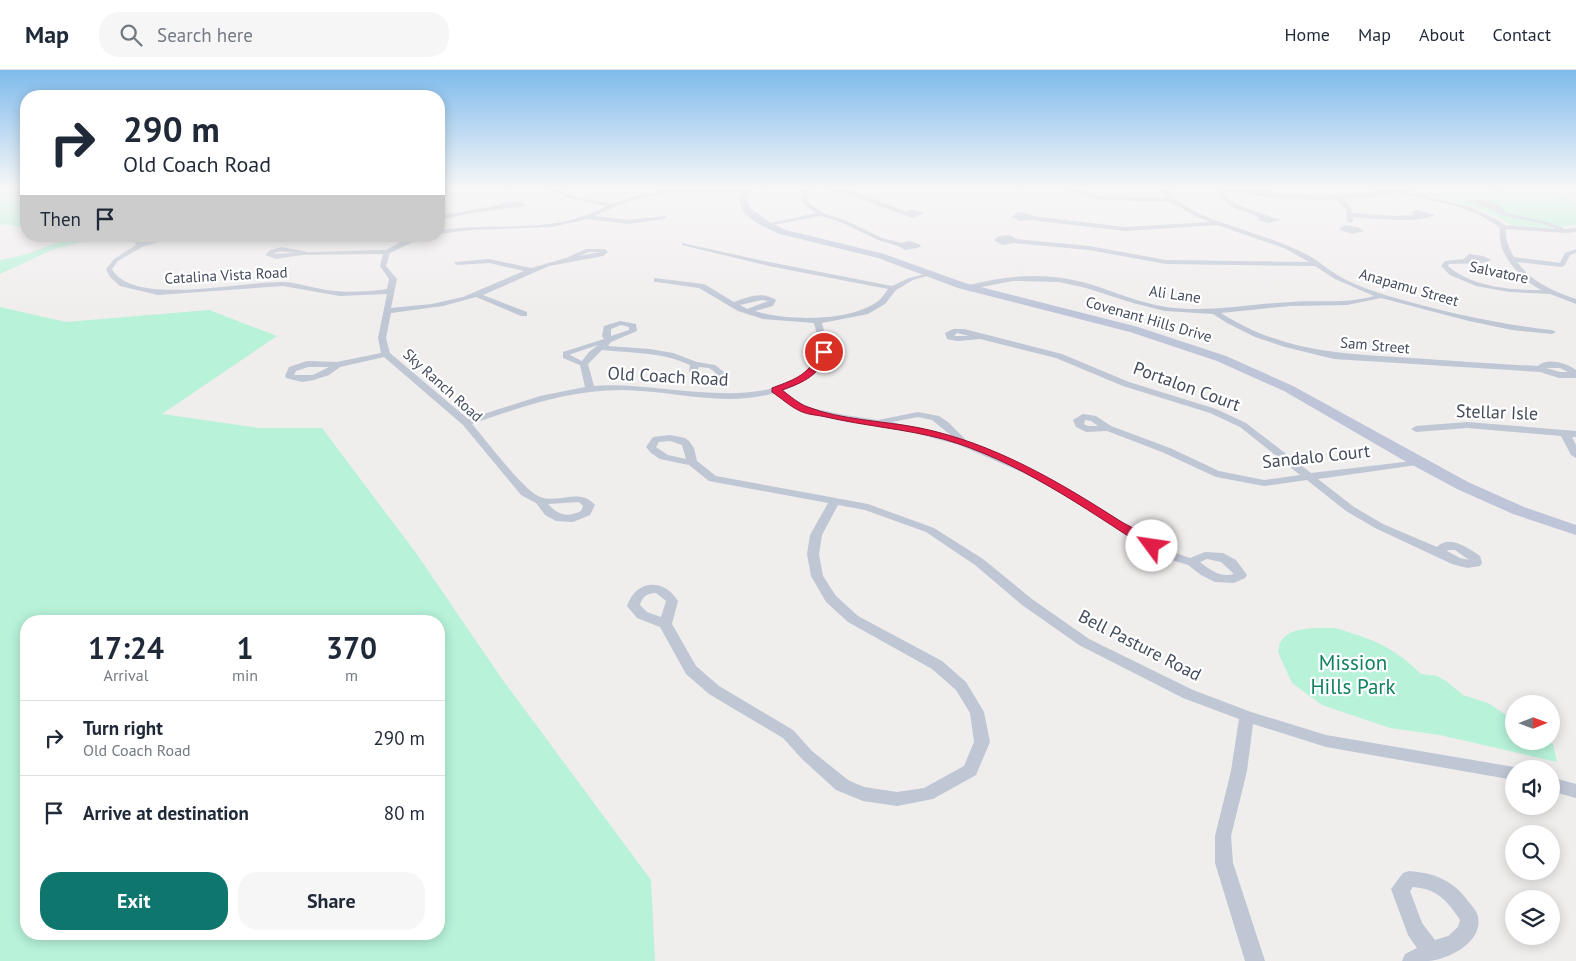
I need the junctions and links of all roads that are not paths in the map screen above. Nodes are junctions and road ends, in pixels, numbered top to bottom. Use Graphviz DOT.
graph roads {
  1 [pos="779,229"];
  2 [pos="859,229"];
  3 [pos="1232,229"];
  4 [pos="1503,229"];
  5 [pos="1528,229"];
  6 [pos="1560,229"];
  7 [pos="1576,230"];
  8 [pos="1566,231"];
  9 [pos="1014,241"];
  10 [pos="405,242"];
  11 [pos="684,244"];
  12 [pos="902,244"];
  13 [pos="140,245"];
  14 [pos="1576,251"];
  15 [pos="387,252"];
  16 [pos="300,254"];
  17 [pos="568,258"];
  18 [pos="1511,259"];
  19 [pos="1471,260"];
  20 [pos="457,263"];
  21 [pos="1313,264"];
  22 [pos="530,270"];
  23 [pos="928,274"];
  24 [pos="657,280"];
  25 [pos="893,288"];
  26 [pos="968,288"];
  27 [pos="391,292"];
  28 [pos="1552,292"];
  29 [pos="477,295"];
  30 [pos="1381,296"];
  31 [pos="1576,302"];
  32 [pos="733,305"];
  33 [pos="747,311"];
  34 [pos="386,312"];
  35 [pos="1216,313"];
  36 [pos="524,314"];
  37 [pos="818,321"];
  38 [pos="1552,332"];
  39 [pos="980,337"];
  40 [pos="602,348"];
  41 [pos="386,354"];
  42 [pos="336,364"];
  43 [pos="584,364"];
  44 [pos="695,364"];
  45 [pos="1541,369"];
  46 [pos="590,389"];
  47 [pos="775,390"];
  48 [pos="466,423"];
  49 [pos="878,424"];
  50 [pos="1108,428"];
  51 [pos="1416,429"];
  52 [pos="1571,433"];
  53 [pos="963,443"];
  54 [pos="1576,455"];
  55 [pos="692,462"];
  56 [pos="1417,462"];
  57 [pos="1310,478"];
  58 [pos="540,501"];
  59 [pos="835,501"];
  60 [pos="1576,530"];
  61 [pos="1440,552"];
  62 [pos="1192,562"];
  63 [pos="665,624"];
  64 [pos="1247,716"];
  65 [pos="1505,771"];
  66 [pos="1560,787"];
  67 [pos="1576,791"];
  68 [pos="1432,951"];
  69 [pos="1255,961"];
  70 [pos="1412,961"];
  1 -- 23 [label="street, Covenant Hills Drive"];
  2 -- 12 [label="street"];
  3 -- 21 [label="street, Anapamu Street"];
  4 -- 18 [label="street"];
  5 -- 8 [label="street"];
  6 -- 8 [label="street"];
  7 -- 8 [label="street"];
  9 -- 21 [label="street"];
  10 -- 15 [label="street"];
  11 -- 25 [label="street"];
  13 -- 27 [label="street, Catalina Vista Road"];
  14 -- 18 [label="street"];
  15 -- 16 [label="street"];
  15 -- 27 [label="street, Sky Ranch Road"];
  17 -- 22 [label="street"];
  18 -- 28 [label="street"];
  19 -- 28 [label="street, Salvatore"];
  20 -- 22 [label="street"];
  21 -- 30 [label="street, Anapamu Street"];
  22 -- 29 [label="street"];
  23 -- 25 [label="street"];
  23 -- 26 [label="street, Covenant Hills Drive"];
  24 -- 32 [label="street"];
  25 -- 37 [label="street"];
  26 -- 35 [label="street, Ali Lane"];
  26 -- 56 [label="street, Covenant Hills Drive"];
  27 -- 34 [label="street, Sky Ranch Road"];
  28 -- 31 [label="street"];
  29 -- 34 [label="street"];
  29 -- 36 [label="street"];
  30 -- 35 [label="street, Ali Lane"];
  30 -- 38 [label="street, Anapamu Street"];
  32 -- 33 [label="street"];
  32 -- 33 [label="street"];
  33 -- 37 [label="street"];
  34 -- 41 [label="street, Sky Ranch Road"];
  35 -- 45 [label="street, Sam Street"];
  37 -- 47 [label="street, Old Coach Road"];
  39 -- 57 [label="street, Portalon Court"];
  40 -- 43 [label="street"];
  40 -- 43 [label="street"];
  40 -- 44 [label="street"];
  41 -- 42 [label="street"];
  41 -- 48 [label="street, Sky Ranch Road"];
  43 -- 46 [label="street"];
  46 -- 47 [label="street, Old Coach Road"];
  46 -- 48 [label="street, Old Coach Road"];
  47 -- 49 [label="street"];
  48 -- 58 [label="street, Sky Ranch Road"];
  49 -- 53 [label="street"];
  49 -- 53 [label="street"];
  50 -- 57 [label="street, Sandalo Court"];
  51 -- 52 [label="street, Stellar Isle"];
  52 -- 54 [label="street"];
  53 -- 62 [label="street"];
  55 -- 59 [label="street, Bell Pasture Road"];
  56 -- 57 [label="street, Sandalo Court"];
  56 -- 60 [label="street, Covenant Hills Drive"];
  57 -- 61 [label="street, Portalon Court"];
  59 -- 63 [label="street"];
  59 -- 64 [label="street, Bell Pasture Road"];
  64 -- 65 [label="street, Bell Pasture Road"];
  64 -- 69 [label="street"];
  66 -- 67 [label="street"];
  68 -- 70 [label="street"];
}
